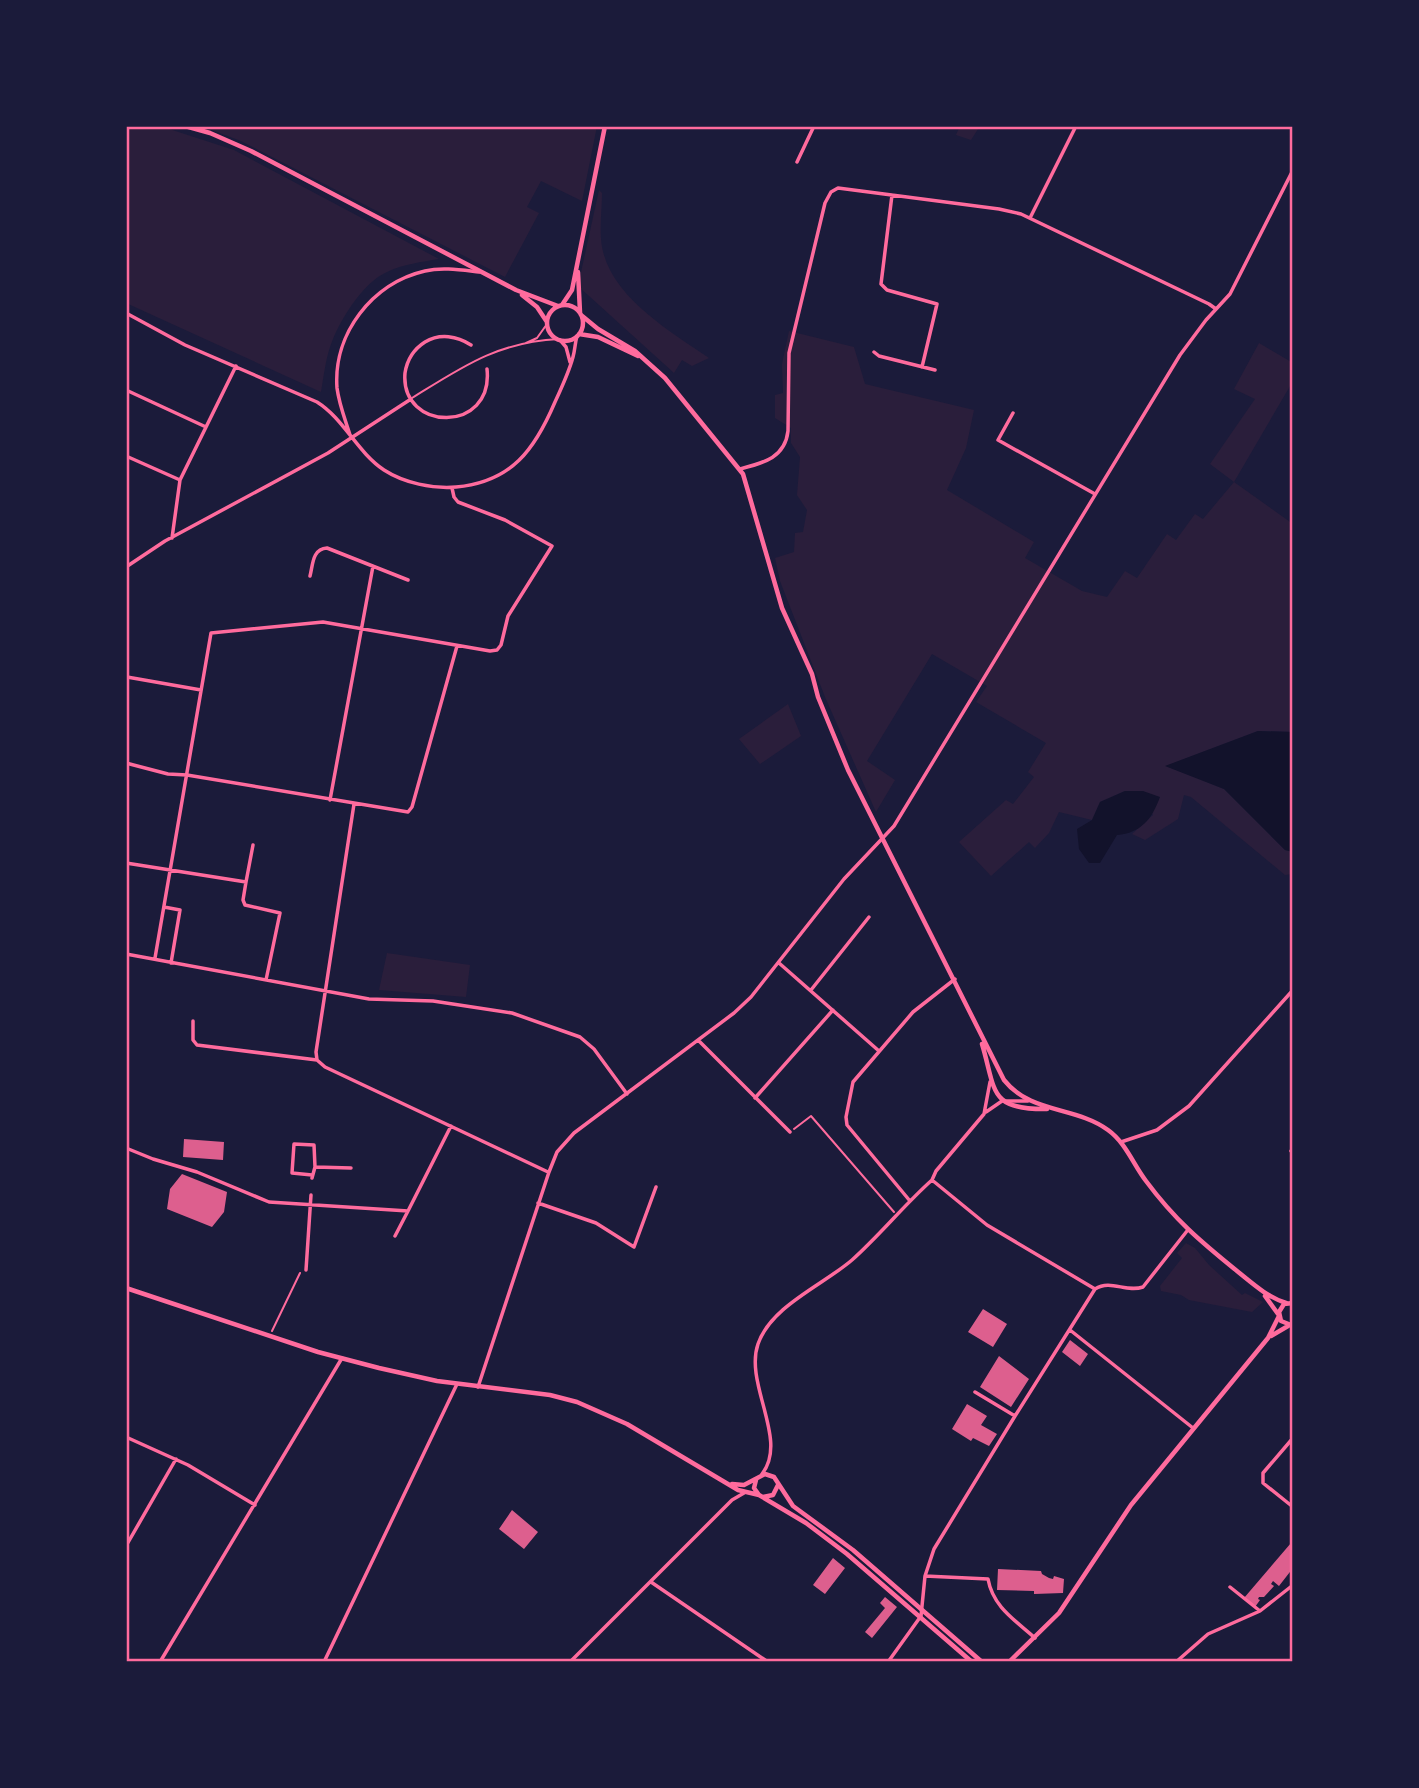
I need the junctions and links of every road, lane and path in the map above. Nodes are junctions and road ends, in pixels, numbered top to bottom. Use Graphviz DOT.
graph roads {
  1 [pos="185,126"];
  2 [pos="605,126"];
  3 [pos="814,126"];
  4 [pos="1076,126"];
  5 [pos="797,162"];
  6 [pos="1293,170"];
  7 [pos="892,194"];
  8 [pos="1030,218"];
  9 [pos="578,261"];
  10 [pos="483,273"];
  11 [pos="516,290"];
  12 [pos="560,306"];
  13 [pos="1216,309"];
  14 [pos="126,313"];
  15 [pos="580,314"];
  16 [pos="547,323"];
  17 [pos="578,335"];
  18 [pos="560,340"];
  19 [pos="471,345"];
  20 [pos="522,345"];
  21 [pos="874,352"];
  22 [pos="645,360"];
  23 [pos="571,364"];
  24 [pos="236,366"];
  25 [pos="922,367"];
  26 [pos="487,369"];
  27 [pos="935,370"];
  28 [pos="126,390"];
  29 [pos="411,399"];
  30 [pos="1013,413"];
  31 [pos="206,427"];
  32 [pos="351,437"];
  33 [pos="126,456"];
  34 [pos="740,469"];
  35 [pos="180,480"];
  36 [pos="452,488"];
  37 [pos="1096,494"];
  38 [pos="172,538"];
  39 [pos="373,566"];
  40 [pos="126,567"];
  41 [pos="310,576"];
  42 [pos="408,580"];
  43 [pos="361,629"];
  44 [pos="457,646"];
  45 [pos="127,677"];
  46 [pos="201,690"];
  47 [pos="126,763"];
  48 [pos="187,775"];
  49 [pos="330,800"];
  50 [pos="354,804"];
  51 [pos="882,839"];
  52 [pos="253,845"];
  53 [pos="126,863"];
  54 [pos="170,869"];
  55 [pos="246,882"];
  56 [pos="164,907"];
  57 [pos="869,917"];
  58 [pos="126,954"];
  59 [pos="155,958"];
  60 [pos="171,963"];
  61 [pos="779,963"];
  62 [pos="955,979"];
  63 [pos="266,980"];
  64 [pos="811,990"];
  65 [pos="1293,990"];
  66 [pos="326,992"];
  67 [pos="833,1010"];
  68 [pos="193,1021"];
  69 [pos="979,1033"];
  70 [pos="698,1040"];
  71 [pos="880,1051"];
  72 [pos="317,1060"];
  73 [pos="990,1079"];
  74 [pos="627,1094"];
  75 [pos="755,1098"];
  76 [pos="1002,1101"];
  77 [pos="1028,1101"];
  78 [pos="1051,1109"];
  79 [pos="984,1114"];
  80 [pos="451,1126"];
  81 [pos="790,1132"];
  82 [pos="1121,1142"];
  83 [pos="126,1148"];
  84 [pos="315,1167"];
  85 [pos="351,1168"];
  86 [pos="549,1172"];
  87 [pos="932,1180"];
  88 [pos="656,1187"];
  89 [pos="311,1195"];
  90 [pos="910,1201"];
  91 [pos="538,1203"];
  92 [pos="311,1205"];
  93 [pos="408,1211"];
  94 [pos="897,1215"];
  95 [pos="1187,1231"];
  96 [pos="395,1237"];
  97 [pos="306,1269"];
  98 [pos="1257,1287"];
  99 [pos="126,1288"];
  100 [pos="1095,1289"];
  101 [pos="1290,1302"];
  102 [pos="1279,1315"];
  103 [pos="1292,1324"];
  104 [pos="1070,1330"];
  105 [pos="271,1335"];
  106 [pos="1268,1338"];
  107 [pos="342,1358"];
  108 [pos="457,1384"];
  109 [pos="478,1387"];
  110 [pos="975,1392"];
  111 [pos="1015,1416"];
  112 [pos="1194,1428"];
  113 [pos="126,1437"];
  114 [pos="1293,1438"];
  115 [pos="176,1459"];
  116 [pos="758,1477"];
  117 [pos="725,1480"];
  118 [pos="778,1483"];
  119 [pos="744,1492"];
  120 [pos="760,1496"];
  121 [pos="255,1505"];
  122 [pos="1293,1507"];
  123 [pos="126,1546"];
  124 [pos="926,1576"];
  125 [pos="652,1582"];
  126 [pos="1293,1585"];
  127 [pos="1230,1587"];
  128 [pos="921,1608"];
  129 [pos="1260,1611"];
  130 [pos="921,1616"];
  131 [pos="1035,1638"];
  132 [pos="160,1662"];
  133 [pos="324,1662"];
  134 [pos="570,1662"];
  135 [pos="768,1662"];
  136 [pos="888,1662"];
  137 [pos="972,1662"];
  138 [pos="982,1662"];
  139 [pos="1009,1662"];
  140 [pos="1175,1662"];
  1 -- 10 [label="street"];
  2 -- 9 [label="street"];
  3 -- 5 [label="street"];
  4 -- 8 [label="street"];
  6 -- 13 [label="street"];
  7 -- 8 [label="street"];
  7 -- 25 [label="street"];
  7 -- 34 [label="street"];
  8 -- 13 [label="street"];
  9 -- 12 [label="street"];
  9 -- 15 [label="street"];
  10 -- 11 [label="street"];
  10 -- 32 [label="street"];
  11 -- 12 [label="street"];
  11 -- 16 [label="street"];
  12 -- 15 [label="street"];
  12 -- 16 [label="street"];
  13 -- 37 [label="street"];
  14 -- 24 [label="street"];
  15 -- 17 [label="street"];
  15 -- 22 [label="street"];
  16 -- 18 [label="street"];
  16 -- 20 [label="lane"];
  17 -- 18 [label="street"];
  17 -- 22 [label="street"];
  17 -- 23 [label="street"];
  18 -- 20 [label="lane"];
  18 -- 23 [label="street"];
  19 -- 29 [label="street"];
  20 -- 29 [label="lane"];
  21 -- 25 [label="street"];
  22 -- 34 [label="street"];
  23 -- 36 [label="street"];
  24 -- 31 [label="street"];
  24 -- 32 [label="street"];
  25 -- 27 [label="street"];
  26 -- 29 [label="street"];
  28 -- 31 [label="street"];
  29 -- 32 [label="street"];
  30 -- 37 [label="street"];
  31 -- 35 [label="street"];
  32 -- 36 [label="street"];
  32 -- 38 [label="street"];
  33 -- 35 [label="street"];
  34 -- 51 [label="street"];
  35 -- 38 [label="street"];
  36 -- 44 [label="street"];
  37 -- 51 [label="street"];
  38 -- 40 [label="street"];
  39 -- 41 [label="street"];
  39 -- 42 [label="street"];
  39 -- 43 [label="street"];
  43 -- 44 [label="street"];
  43 -- 46 [label="street"];
  43 -- 49 [label="street"];
  44 -- 50 [label="street"];
  45 -- 46 [label="street"];
  46 -- 48 [label="street"];
  47 -- 48 [label="street"];
  48 -- 49 [label="street"];
  48 -- 54 [label="street"];
  49 -- 50 [label="street"];
  50 -- 66 [label="street"];
  51 -- 61 [label="street"];
  51 -- 62 [label="street"];
  52 -- 55 [label="street"];
  53 -- 54 [label="street"];
  54 -- 55 [label="street"];
  54 -- 56 [label="street"];
  55 -- 63 [label="street"];
  56 -- 59 [label="street"];
  56 -- 60 [label="street"];
  57 -- 64 [label="street"];
  58 -- 59 [label="street"];
  59 -- 60 [label="street"];
  60 -- 63 [label="street"];
  61 -- 64 [label="street"];
  61 -- 70 [label="street"];
  62 -- 69 [label="street"];
  62 -- 71 [label="street"];
  63 -- 66 [label="street"];
  64 -- 67 [label="street"];
  65 -- 82 [label="street"];
  66 -- 72 [label="street"];
  66 -- 74 [label="street"];
  67 -- 71 [label="street"];
  67 -- 75 [label="street"];
  68 -- 72 [label="street"];
  69 -- 73 [label="street"];
  69 -- 77 [label="street"];
  70 -- 74 [label="street"];
  70 -- 75 [label="street"];
  71 -- 90 [label="street"];
  72 -- 80 [label="street"];
  73 -- 76 [label="street"];
  73 -- 79 [label="street"];
  74 -- 86 [label="street"];
  75 -- 81 [label="street"];
  76 -- 77 [label="street"];
  76 -- 78 [label="street"];
  76 -- 79 [label="street"];
  77 -- 78 [label="street"];
  78 -- 82 [label="street"];
  79 -- 87 [label="street"];
  80 -- 86 [label="street"];
  80 -- 93 [label="street"];
  81 -- 94 [label="path"];
  82 -- 95 [label="street"];
  83 -- 92 [label="street"];
  84 -- 84 [label="street"];
  84 -- 85 [label="street"];
  86 -- 91 [label="street"];
  87 -- 90 [label="street"];
  87 -- 100 [label="street"];
  88 -- 91 [label="street"];
  89 -- 92 [label="street"];
  90 -- 94 [label="street"];
  91 -- 109 [label="street"];
  92 -- 93 [label="street"];
  92 -- 97 [label="street"];
  93 -- 96 [label="street"];
  94 -- 116 [label="street"];
  95 -- 98 [label="street"];
  95 -- 100 [label="street"];
  97 -- 105 [label="path"];
  98 -- 101 [label="street"];
  98 -- 102 [label="street"];
  99 -- 105 [label="street"];
  100 -- 104 [label="street"];
  101 -- 102 [label="street"];
  102 -- 103 [label="street"];
  102 -- 106 [label="street"];
  103 -- 106 [label="street"];
  104 -- 111 [label="street"];
  104 -- 112 [label="street"];
  105 -- 107 [label="street"];
  106 -- 112 [label="street"];
  107 -- 108 [label="street"];
  107 -- 121 [label="street"];
  108 -- 109 [label="street"];
  108 -- 133 [label="street"];
  109 -- 117 [label="street"];
  110 -- 111 [label="street"];
  111 -- 124 [label="street"];
  112 -- 131 [label="street"];
  113 -- 115 [label="street"];
  114 -- 122 [label="street"];
  115 -- 121 [label="street"];
  115 -- 123 [label="street"];
  116 -- 117 [label="street"];
  116 -- 118 [label="street"];
  116 -- 120 [label="street"];
  117 -- 119 [label="street"];
  118 -- 120 [label="street"];
  118 -- 128 [label="street"];
  119 -- 120 [label="street"];
  119 -- 125 [label="street"];
  120 -- 130 [label="street"];
  121 -- 132 [label="street"];
  124 -- 128 [label="street"];
  124 -- 131 [label="street"];
  125 -- 134 [label="street"];
  125 -- 135 [label="street"];
  126 -- 129 [label="street"];
  127 -- 129 [label="street"];
  128 -- 130 [label="street"];
  128 -- 138 [label="street"];
  129 -- 140 [label="street"];
  130 -- 136 [label="street"];
  130 -- 137 [label="street"];
  131 -- 139 [label="street"];
}
